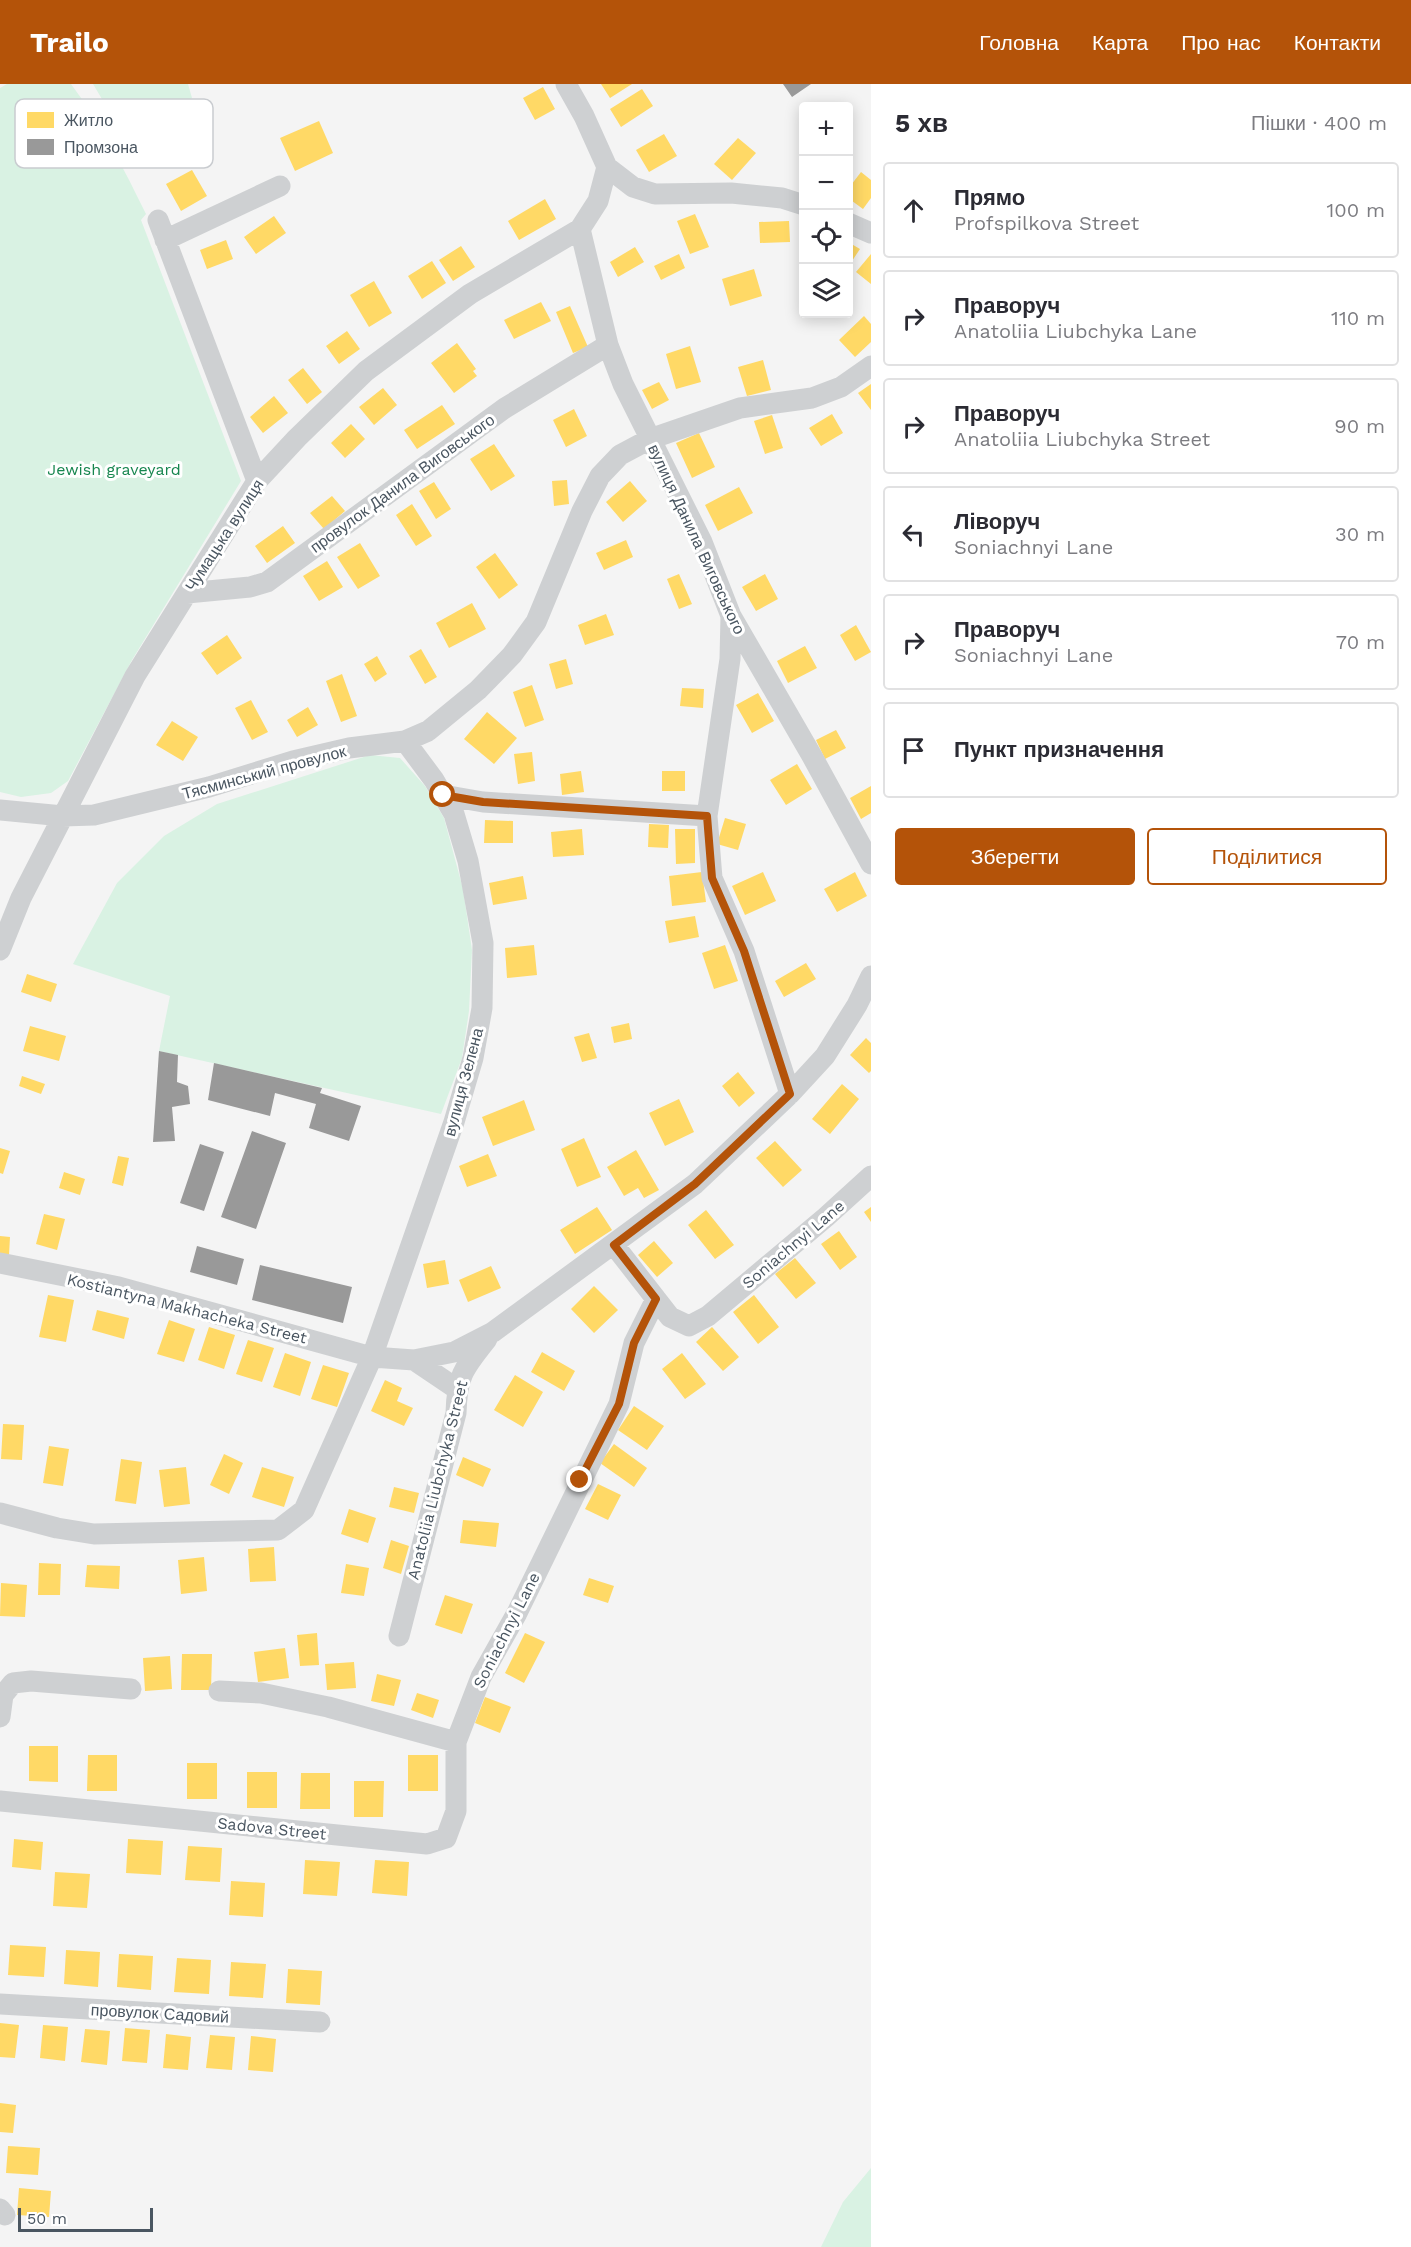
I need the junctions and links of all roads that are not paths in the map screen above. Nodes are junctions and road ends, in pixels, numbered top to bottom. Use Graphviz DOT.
graph roads {
  1 [pos="566,84"];
  2 [pos="607,167"];
  3 [pos="280,186"];
  4 [pos="633,187"];
  5 [pos="598,201"];
  6 [pos="799,203"];
  7 [pos="158,220"];
  8 [pos="853,225"];
  9 [pos="580,229"];
  10 [pos="871,232"];
  11 [pos="165,240"];
  12 [pos="608,345"];
  13 [pos="871,366"];
  14 [pos="650,439"];
  15 [pos="257,481"];
  16 [pos="187,593"];
  17 [pos="730,616"];
  18 [pos="405,741"];
  19 [pos="443,795"];
  20 [pos="0,810"];
  21 [pos="63,816"];
  22 [pos="707,816"];
  23 [pos="871,864"];
  24 [pos="0,950"];
  25 [pos="871,976"];
  26 [pos="790,1094"];
  27 [pos="871,1176"];
  28 [pos="614,1245"];
  29 [pos="0,1263"];
  30 [pos="656,1299"];
  31 [pos="493,1332"];
  32 [pos="372,1357"];
  33 [pos="414,1360"];
  34 [pos="457,1389"];
  35 [pos="0,1513"];
  36 [pos="399,1636"];
  37 [pos="131,1689"];
  38 [pos="219,1691"];
  39 [pos="0,1717"];
  40 [pos="456,1742"];
  41 [pos="0,1801"];
  42 [pos="0,2004"];
  43 [pos="320,2022"];
  1 -- 2 [label="street"];
  2 -- 4 [label="street"];
  2 -- 5 [label="street, Чумацька вулиця"];
  3 -- 11 [label="street"];
  4 -- 5 [label="street"];
  4 -- 6 [label="street"];
  5 -- 9 [label="street, Чумацька вулиця"];
  7 -- 11 [label="street"];
  8 -- 10 [label="street"];
  9 -- 12 [label="street, вулиця Данила Виговського"];
  9 -- 15 [label="street, Чумацька вулиця"];
  11 -- 15 [label="street"];
  12 -- 14 [label="street, вулиця Данила Виговського"];
  12 -- 16 [label="street, провулок Данила Виговського"];
  13 -- 14 [label="street, Тясминський провулок"];
  14 -- 17 [label="street, вулиця Данила Виговського"];
  14 -- 18 [label="street, Тясминський провулок"];
  15 -- 16 [label="street, Чумацька вулиця"];
  16 -- 21 [label="street, Чумацька вулиця"];
  17 -- 22 [label="street"];
  17 -- 23 [label="street, вулиця Данила Виговського"];
  18 -- 19 [label="street, вулиця Зелена"];
  18 -- 21 [label="street, Тясминський провулок"];
  19 -- 22 [label="street"];
  19 -- 32 [label="street, вулиця Зелена"];
  20 -- 21 [label="street, Тясминський провулок"];
  21 -- 24 [label="street, Чумацька вулиця"];
  22 -- 26 [label="street"];
  25 -- 26 [label="street, Anatoliia Liubchyka Street"];
  26 -- 28 [label="street, Anatoliia Liubchyka Street"];
  27 -- 30 [label="street, Soniachnyi Lane"];
  28 -- 30 [label="street, Soniachnyi Lane"];
  28 -- 31 [label="street, Anatoliia Liubchyka Street"];
  29 -- 32 [label="street, Kostiantyna Makhacheka Street"];
  30 -- 40 [label="street, Soniachnyi Lane"];
  31 -- 33 [label="street, Anatoliia Liubchyka Street"];
  31 -- 34 [label="street, Anatoliia Liubchyka Street"];
  32 -- 33 [label="street, Anatoliia Liubchyka Street"];
  32 -- 35 [label="street"];
  33 -- 34 [label="street"];
  34 -- 36 [label="street, Anatoliia Liubchyka Street"];
  37 -- 39 [label="street"];
  38 -- 40 [label="street"];
  40 -- 41 [label="street, Sadova Street"];
  42 -- 43 [label="street, провулок Садовий"];
}
